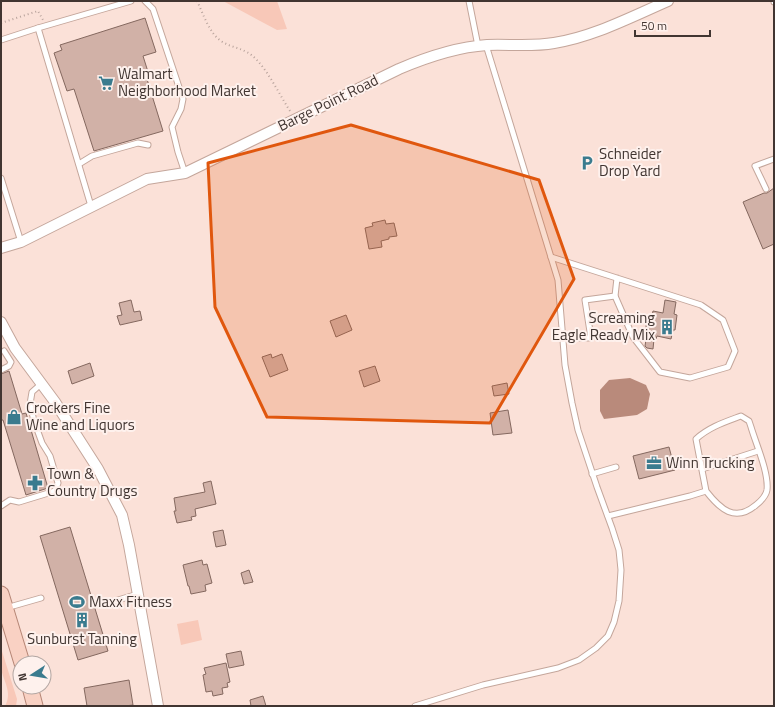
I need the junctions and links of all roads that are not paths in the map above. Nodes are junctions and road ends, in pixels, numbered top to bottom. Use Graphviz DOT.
graph roads {
  1 [pos="131,1"];
  2 [pos="145,1"];
  3 [pos="469,1"];
  4 [pos="668,1"];
  5 [pos="38,28"];
  6 [pos="1,40"];
  7 [pos="482,46"];
  8 [pos="148,145"];
  9 [pos="774,159"];
  10 [pos="79,164"];
  11 [pos="185,173"];
  12 [pos="1,178"];
  13 [pos="3,190"];
  14 [pos="766,190"];
  15 [pos="91,206"];
  16 [pos="21,242"];
  17 [pos="1,248"];
  18 [pos="551,256"];
  19 [pos="617,278"];
  20 [pos="615,296"];
  21 [pos="1,322"];
  22 [pos="562,338"];
  23 [pos="4,351"];
  24 [pos="1,370"];
  25 [pos="41,384"];
  26 [pos="758,451"];
  27 [pos="616,467"];
  28 [pos="702,469"];
  29 [pos="592,474"];
  30 [pos="706,491"];
  31 [pos="1,506"];
  32 [pos="608,516"];
  33 [pos="1,594"];
  34 [pos="138,594"];
  35 [pos="41,598"];
  36 [pos="108,603"];
  37 [pos="6,609"];
  38 [pos="20,655"];
  39 [pos="32,695"];
  40 [pos="35,706"];
  41 [pos="158,706"];
  42 [pos="414,706"];
  1 -- 5 [label="lane"];
  2 -- 11 [label="lane"];
  3 -- 7 [label="lane"];
  4 -- 7 [label="street, Barge Point Road"];
  5 -- 6 [label="lane"];
  5 -- 10 [label="lane"];
  7 -- 11 [label="street, Barge Point Road"];
  7 -- 18 [label="lane"];
  8 -- 10 [label="lane"];
  9 -- 14 [label="lane"];
  10 -- 15 [label="lane"];
  11 -- 15 [label="street, Barge Point Road"];
  12 -- 13 [label="lane"];
  13 -- 16 [label="lane"];
  15 -- 16 [label="street, Barge Point Road"];
  16 -- 17 [label="street, Barge Point Road"];
  18 -- 19 [label="lane"];
  18 -- 22 [label="lane"];
  19 -- 20 [label="lane"];
  19 -- 20 [label="lane"];
  20 -- 22 [label="lane"];
  21 -- 25 [label="street"];
  22 -- 29 [label="lane"];
  23 -- 24 [label="lane"];
  25 -- 31 [label="lane"];
  25 -- 34 [label="street"];
  26 -- 28 [label="lane"];
  26 -- 28 [label="lane"];
  26 -- 30 [label="lane"];
  27 -- 29 [label="lane"];
  28 -- 30 [label="lane"];
  29 -- 32 [label="lane"];
  30 -- 32 [label="lane"];
  32 -- 42 [label="lane"];
  33 -- 37 [label="main road"];
  34 -- 36 [label="lane"];
  34 -- 41 [label="street"];
  35 -- 37 [label="lane"];
  37 -- 38 [label="main road"];
  39 -- 40 [label="main road"];
}
